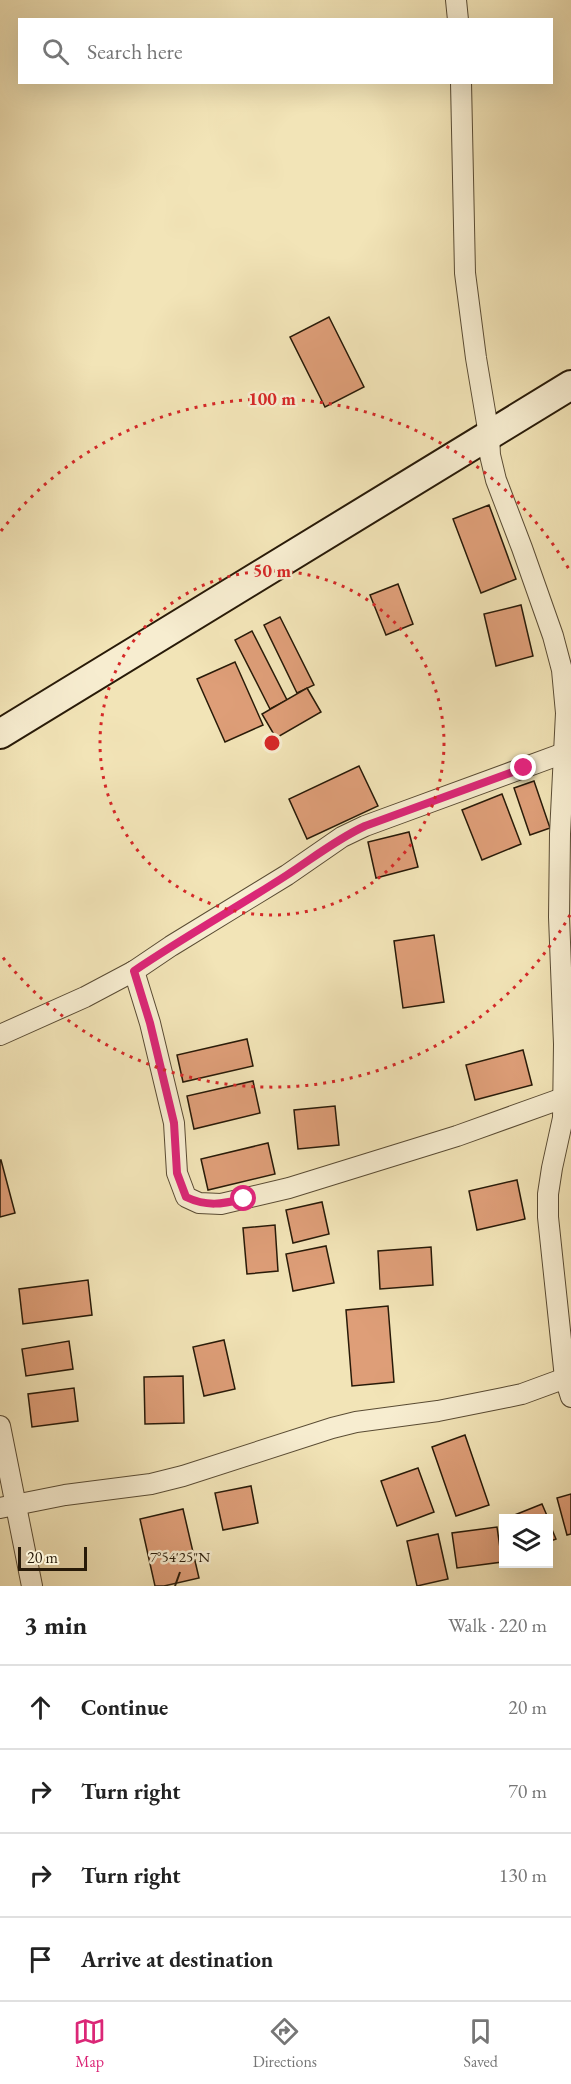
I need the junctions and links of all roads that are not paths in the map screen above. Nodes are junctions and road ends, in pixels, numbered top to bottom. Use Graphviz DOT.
graph roads {
  1 [pos="456,0"];
  2 [pos="458,18"];
  3 [pos="462,84"];
  4 [pos="571,385"];
  5 [pos="489,435"];
  6 [pos="0,734"];
  7 [pos="564,753"];
  8 [pos="565,873"];
  9 [pos="134,971"];
  10 [pos="0,1035"];
  11 [pos="563,1098"];
  12 [pos="567,1118"];
  13 [pos="568,1377"];
  14 [pos="571,1397"];
  15 [pos="0,1426"];
  16 [pos="8,1506"];
  17 [pos="32,1586"];
  1 -- 2 [label="street"];
  3 -- 5 [label="street"];
  4 -- 5 [label="street"];
  5 -- 6 [label="street"];
  5 -- 7 [label="street"];
  7 -- 8 [label="street"];
  7 -- 9 [label="street"];
  8 -- 11 [label="street"];
  9 -- 10 [label="street"];
  9 -- 11 [label="street"];
  11 -- 12 [label="street"];
  12 -- 13 [label="street"];
  13 -- 14 [label="street"];
  13 -- 16 [label="street"];
  15 -- 16 [label="street"];
  16 -- 17 [label="street"];
}
